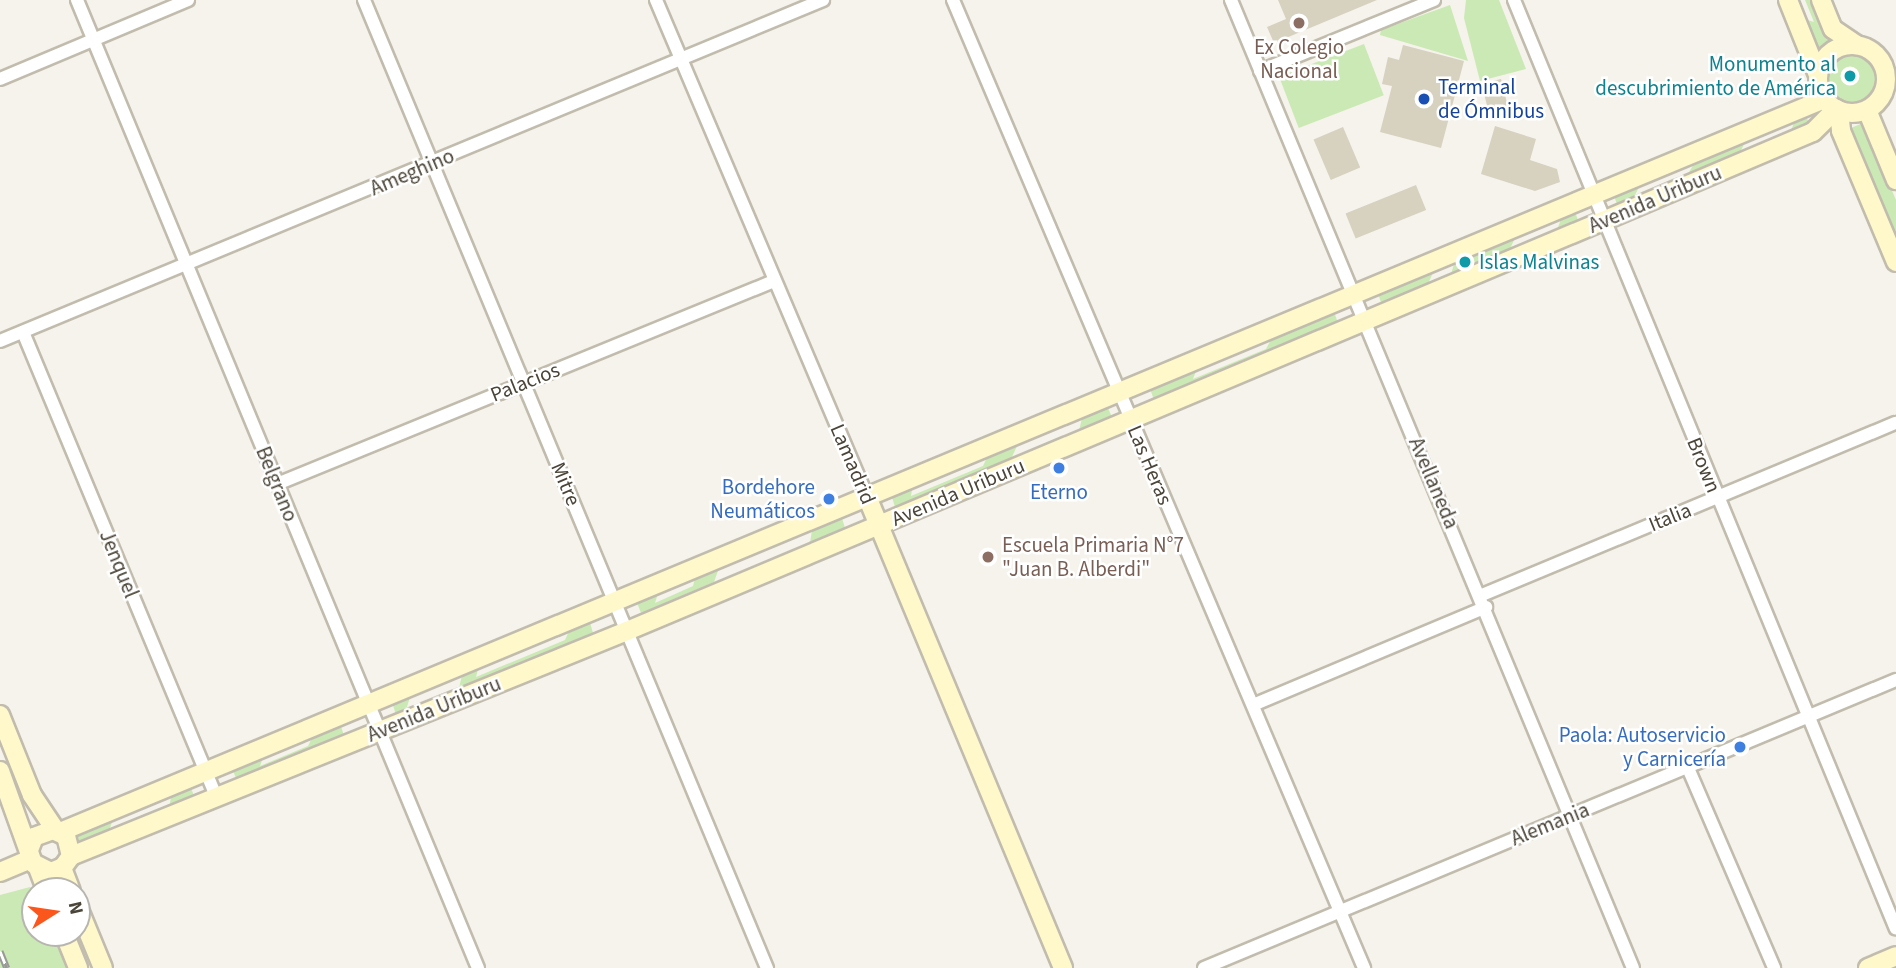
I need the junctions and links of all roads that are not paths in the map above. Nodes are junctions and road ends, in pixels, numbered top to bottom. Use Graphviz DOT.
graph roads {
  1 [pos="77,0"];
  2 [pos="188,0"];
  3 [pos="364,0"];
  4 [pos="656,0"];
  5 [pos="822,0"];
  6 [pos="953,0"];
  7 [pos="1231,0"];
  8 [pos="1434,0"];
  9 [pos="1514,0"];
  10 [pos="1788,0"];
  11 [pos="1821,0"];
  12 [pos="93,40"];
  13 [pos="1861,46"];
  14 [pos="1896,58"];
  15 [pos="680,60"];
  16 [pos="1260,71"];
  17 [pos="1818,75"];
  18 [pos="0,79"];
  19 [pos="1889,96"];
  20 [pos="1833,107"];
  21 [pos="1867,110"];
  22 [pos="434,163"];
  23 [pos="1896,180"];
  24 [pos="1591,195"];
  25 [pos="1604,221"];
  26 [pos="1896,262"];
  27 [pos="188,265"];
  28 [pos="774,281"];
  29 [pos="1352,292"];
  30 [pos="1364,321"];
  31 [pos="23,332"];
  32 [pos="0,341"];
  33 [pos="524,383"];
  34 [pos="1119,391"];
  35 [pos="1130,419"];
  36 [pos="1896,423"];
  37 [pos="277,484"];
  38 [pos="1718,498"];
  39 [pos="868,499"];
  40 [pos="878,526"];
  41 [pos="1484,601"];
  42 [pos="616,604"];
  43 [pos="627,631"];
  44 [pos="1896,680"];
  45 [pos="1253,705"];
  46 [pos="366,707"];
  47 [pos="0,715"];
  48 [pos="1809,717"];
  49 [pos="377,732"];
  50 [pos="1688,768"];
  51 [pos="0,771"];
  52 [pos="205,772"];
  53 [pos="216,796"];
  54 [pos="1570,816"];
  55 [pos="58,832"];
  56 [pos="32,859"];
  57 [pos="66,862"];
  58 [pos="0,872"];
  59 [pos="40,877"];
  60 [pos="69,877"];
  61 [pos="1339,911"];
  62 [pos="1896,929"];
  63 [pos="91,939"];
  64 [pos="70,947"];
  65 [pos="1896,957"];
  66 [pos="78,968"];
  67 [pos="103,968"];
  68 [pos="478,968"];
  69 [pos="767,968"];
  70 [pos="1063,968"];
  71 [pos="1204,968"];
  72 [pos="1364,968"];
  73 [pos="1633,968"];
  74 [pos="1773,968"];
  75 [pos="1868,968"];
  1 -- 12 [label="street, Belgrano"];
  2 -- 12 [label="street"];
  3 -- 22 [label="street, Mitre"];
  4 -- 15 [label="street, Lamadrid"];
  5 -- 15 [label="street, Ameghino"];
  6 -- 34 [label="street, Las Heras"];
  7 -- 16 [label="street, Avellaneda"];
  8 -- 16 [label="street"];
  9 -- 24 [label="street, Brown"];
  10 -- 17 [label="main road"];
  11 -- 13 [label="main road"];
  12 -- 18 [label="street"];
  12 -- 27 [label="street, Belgrano"];
  13 -- 14 [label="main road"];
  13 -- 17 [label="main road"];
  13 -- 19 [label="main road"];
  15 -- 22 [label="street, Ameghino"];
  15 -- 28 [label="street, Lamadrid"];
  16 -- 29 [label="street, Avellaneda"];
  17 -- 20 [label="main road"];
  19 -- 21 [label="main road"];
  20 -- 21 [label="main road"];
  20 -- 24 [label="main road, Avenida Uriburu"];
  20 -- 25 [label="main road, Avenida Uriburu"];
  20 -- 26 [label="main road"];
  21 -- 23 [label="main road"];
  22 -- 27 [label="street, Ameghino"];
  22 -- 33 [label="street, Mitre"];
  24 -- 25 [label="street, Brown"];
  24 -- 29 [label="main road, Avenida Uriburu"];
  25 -- 30 [label="main road, Avenida Uriburu"];
  25 -- 38 [label="street, Brown"];
  27 -- 31 [label="street, Ameghino"];
  27 -- 37 [label="street, Belgrano"];
  28 -- 33 [label="street, Palacios"];
  28 -- 39 [label="street, Lamadrid"];
  29 -- 30 [label="street, Avellaneda"];
  29 -- 34 [label="main road, Avenida Uriburu"];
  30 -- 35 [label="main road, Avenida Uriburu"];
  30 -- 41 [label="street, Avellaneda"];
  31 -- 32 [label="street, Ameghino"];
  31 -- 52 [label="street, Jenquel"];
  33 -- 37 [label="street, Palacios"];
  33 -- 42 [label="street, Mitre"];
  34 -- 35 [label="street, Las Heras"];
  34 -- 39 [label="main road, Avenida Uriburu"];
  35 -- 40 [label="main road, Avenida Uriburu"];
  35 -- 45 [label="street, Las Heras"];
  36 -- 38 [label="street, Italia"];
  37 -- 46 [label="street, Belgrano"];
  38 -- 41 [label="street, Italia"];
  38 -- 48 [label="street, Brown"];
  39 -- 40 [label="main road, Lamadrid"];
  39 -- 42 [label="main road, Avenida Uriburu"];
  40 -- 43 [label="main road, Avenida Uriburu"];
  40 -- 70 [label="main road, Lamadrid"];
  41 -- 45 [label="street, Italia"];
  41 -- 54 [label="street, Avellaneda"];
  42 -- 43 [label="street, Mitre"];
  42 -- 46 [label="main road, Avenida Uriburu"];
  43 -- 49 [label="main road, Avenida Uriburu"];
  43 -- 69 [label="street, Mitre"];
  44 -- 48 [label="street, Alemania"];
  45 -- 61 [label="street, Las Heras"];
  46 -- 49 [label="street, Belgrano"];
  46 -- 52 [label="main road, Avenida Uriburu"];
  47 -- 55 [label="main road"];
  48 -- 50 [label="street, Alemania"];
  48 -- 62 [label="street, Brown"];
  49 -- 53 [label="main road, Avenida Uriburu"];
  49 -- 68 [label="street, Belgrano"];
  50 -- 54 [label="street, Alemania"];
  50 -- 74 [label="street"];
  51 -- 56 [label="main road"];
  52 -- 53 [label="street, Jenquel"];
  52 -- 55 [label="main road, Avenida Uriburu"];
  53 -- 57 [label="main road, Avenida Uriburu"];
  54 -- 61 [label="street, Alemania"];
  54 -- 73 [label="street, Avellaneda"];
  55 -- 56 [label="main road, Avenida Uriburu"];
  55 -- 57 [label="main road"];
  56 -- 57 [label="main road"];
  56 -- 58 [label="main road"];
  56 -- 59 [label="main road"];
  57 -- 60 [label="main road"];
  61 -- 71 [label="street, Alemania"];
  61 -- 72 [label="street, Las Heras"];
  63 -- 67 [label="main road"];
  64 -- 66 [label="main road"];
  65 -- 75 [label="main road"];
}
